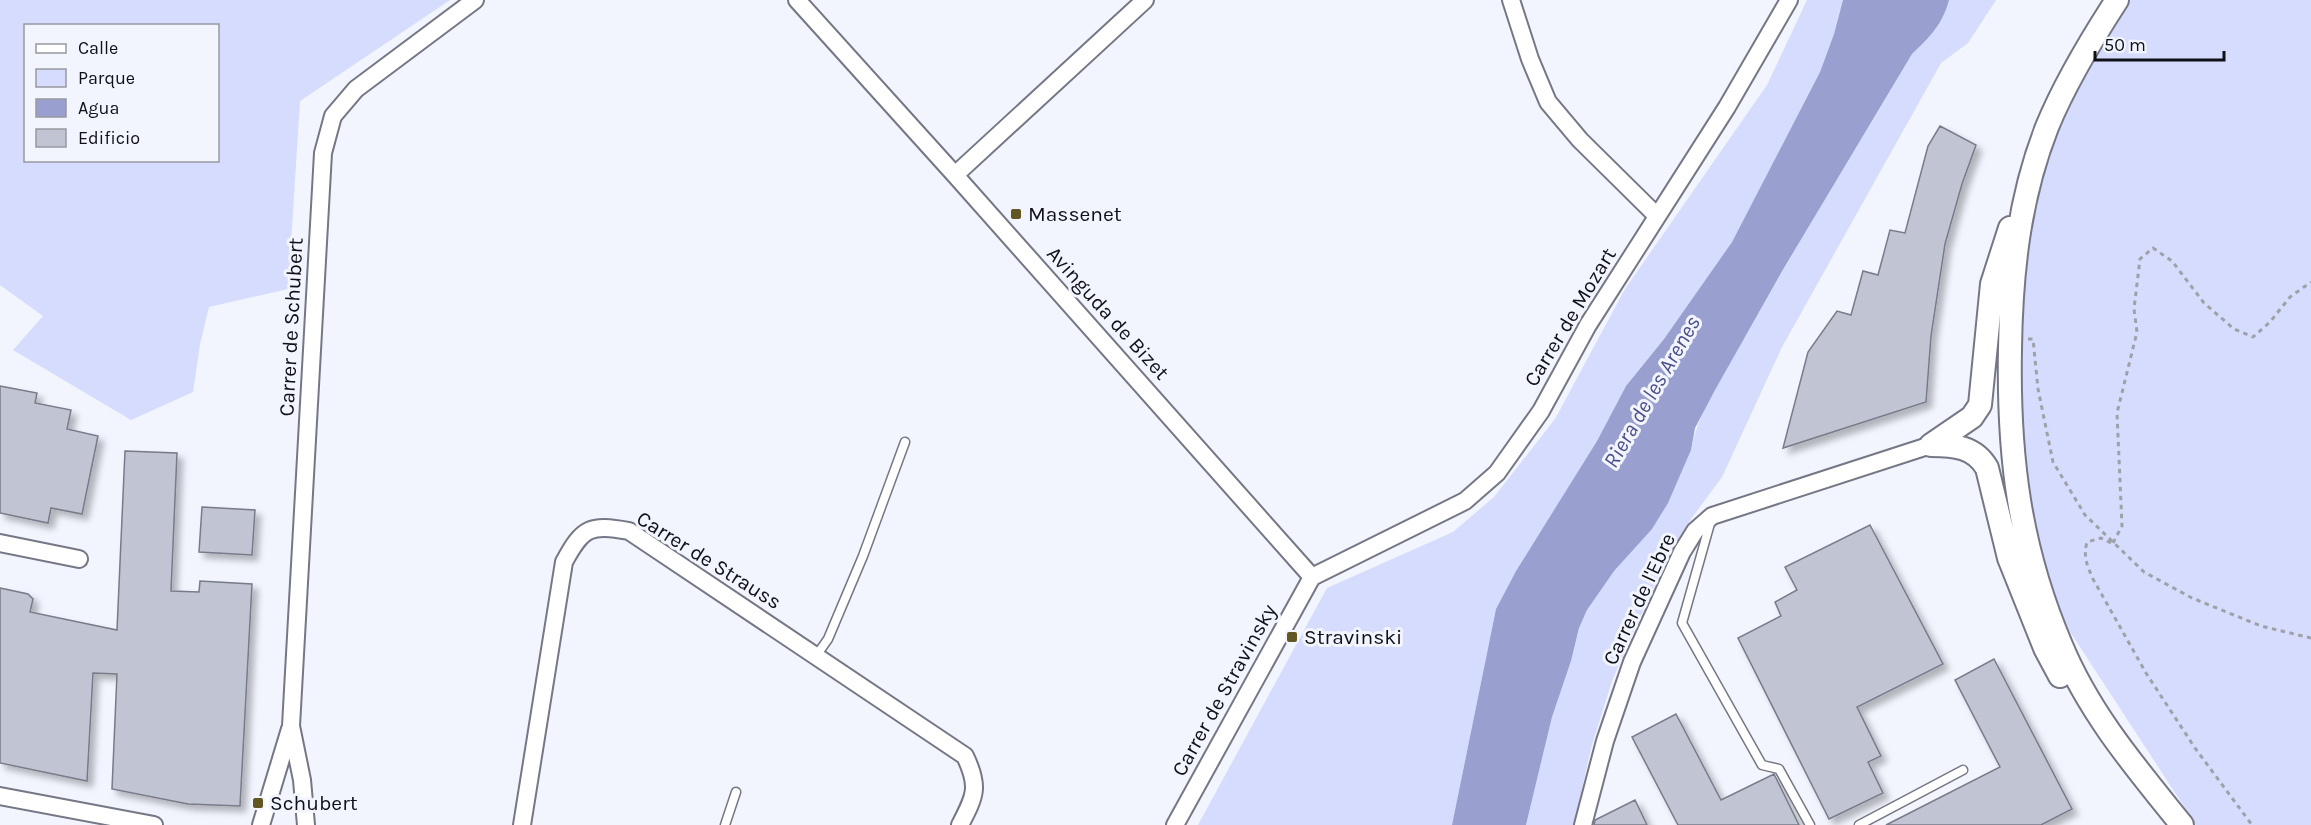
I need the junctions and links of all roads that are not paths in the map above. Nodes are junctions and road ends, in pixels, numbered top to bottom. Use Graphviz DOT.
graph roads {
  1 [pos="475,0"];
  2 [pos="797,0"];
  3 [pos="1145,0"];
  4 [pos="1511,0"];
  5 [pos="1789,0"];
  6 [pos="2116,0"];
  7 [pos="955,175"];
  8 [pos="2028,188"];
  9 [pos="1657,216"];
  10 [pos="905,442"];
  11 [pos="1931,445"];
  12 [pos="1712,516"];
  13 [pos="0,543"];
  14 [pos="79,559"];
  15 [pos="1312,577"];
  16 [pos="816,656"];
  17 [pos="291,726"];
  18 [pos="2124,752"];
  19 [pos="1963,770"];
  20 [pos="736,792"];
  21 [pos="0,796"];
  22 [pos="153,825"];
  23 [pos="261,825"];
  24 [pos="306,825"];
  25 [pos="522,825"];
  26 [pos="725,825"];
  27 [pos="960,825"];
  28 [pos="1175,825"];
  29 [pos="1583,825"];
  30 [pos="1810,825"];
  31 [pos="1859,825"];
  32 [pos="2182,825"];
  1 -- 17 [label="street, Carrer de Schubert"];
  2 -- 7 [label="street, Avinguda de Bizet"];
  3 -- 7 [label="street"];
  4 -- 9 [label="street"];
  5 -- 9 [label="street, Carrer de Mozart"];
  6 -- 8 [label="main road"];
  7 -- 15 [label="street, Avinguda de Bizet"];
  8 -- 11 [label="main road"];
  8 -- 18 [label="main road"];
  9 -- 15 [label="street, Carrer de Mozart"];
  10 -- 16 [label="lane"];
  11 -- 12 [label="street, Carrer de l'Ebre"];
  11 -- 18 [label="main road"];
  12 -- 29 [label="street, Carrer de l'Ebre"];
  12 -- 30 [label="lane"];
  13 -- 14 [label="street"];
  15 -- 28 [label="street, Carrer de Stravinsky"];
  16 -- 25 [label="street, Carrer de Strauss"];
  16 -- 27 [label="street, Carrer de Strauss"];
  17 -- 23 [label="street, Carrer de Schubert"];
  17 -- 24 [label="street, Carrer de Schubert"];
  18 -- 32 [label="main road"];
  19 -- 31 [label="lane"];
  20 -- 26 [label="lane"];
  21 -- 22 [label="street"];
}
